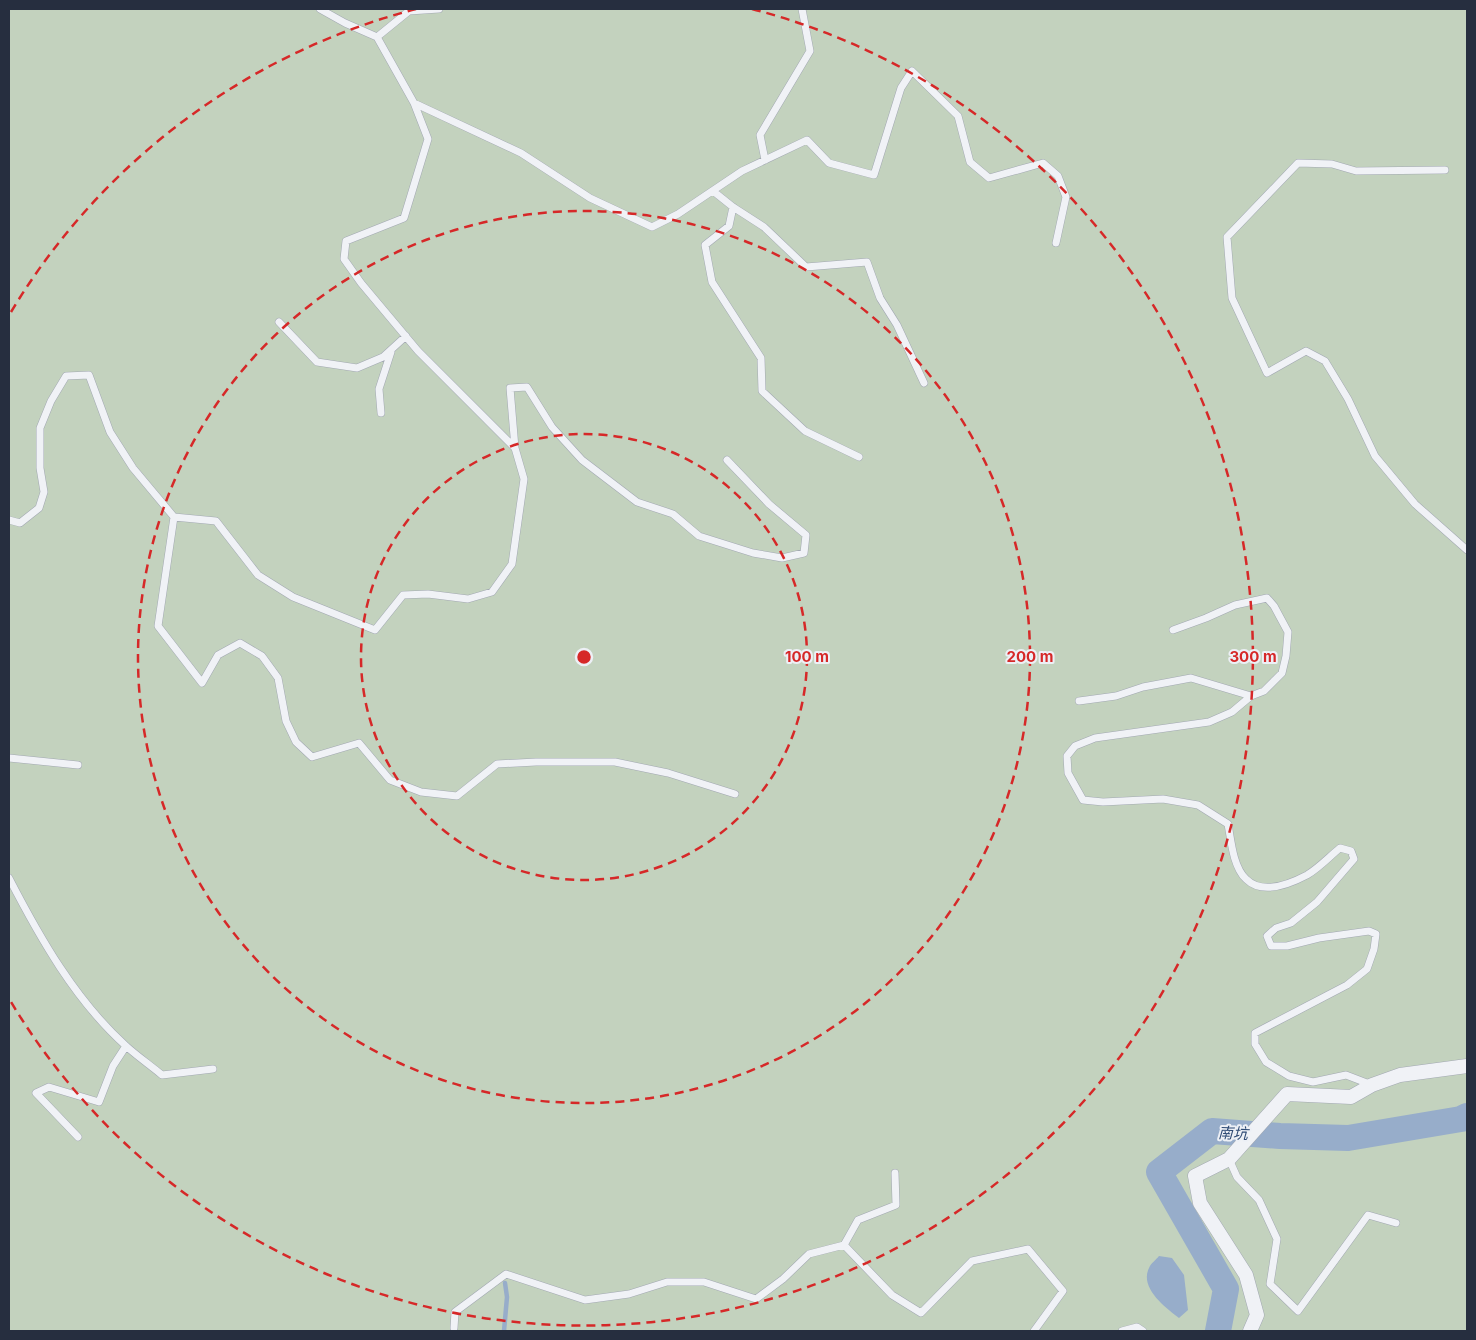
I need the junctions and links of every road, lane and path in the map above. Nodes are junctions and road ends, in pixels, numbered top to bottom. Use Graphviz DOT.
graph roads {
  1 [pos="320,9"];
  2 [pos="439,9"];
  3 [pos="802,9"];
  4 [pos="377,37"];
  5 [pos="414,103"];
  6 [pos="765,160"];
  7 [pos="1445,170"];
  8 [pos="713,191"];
  9 [pos="733,207"];
  10 [pos="1056,244"];
  11 [pos="279,322"];
  12 [pos="406,336"];
  13 [pos="392,349"];
  14 [pos="924,383"];
  15 [pos="381,413"];
  16 [pos="515,448"];
  17 [pos="859,457"];
  18 [pos="727,460"];
  19 [pos="174,518"];
  20 [pos="9,520"];
  21 [pos="1467,550"];
  22 [pos="1172,630"];
  23 [pos="1251,696"];
  24 [pos="1079,701"];
  25 [pos="9,758"];
  26 [pos="78,765"];
  27 [pos="735,794"];
  28 [pos="9,878"];
  29 [pos="126,1046"];
  30 [pos="1467,1066"];
  31 [pos="213,1069"];
  32 [pos="1372,1085"];
  33 [pos="78,1137"];
  34 [pos="1229,1159"];
  35 [pos="895,1173"];
  36 [pos="1396,1223"];
  37 [pos="844,1245"];
  38 [pos="454,1328"];
  39 [pos="1034,1331"];
  40 [pos="1122,1331"];
  41 [pos="1143,1331"];
  42 [pos="1250,1331"];
  1 -- 4 [label="lane"];
  2 -- 4 [label="lane"];
  3 -- 6 [label="lane"];
  4 -- 5 [label="lane"];
  5 -- 8 [label="lane"];
  5 -- 12 [label="lane"];
  6 -- 8 [label="lane"];
  6 -- 10 [label="lane"];
  7 -- 21 [label="lane"];
  8 -- 9 [label="lane"];
  9 -- 14 [label="lane"];
  9 -- 17 [label="lane"];
  11 -- 13 [label="lane"];
  12 -- 13 [label="lane"];
  12 -- 16 [label="lane"];
  13 -- 15 [label="lane"];
  16 -- 18 [label="lane"];
  16 -- 19 [label="lane"];
  19 -- 20 [label="lane"];
  19 -- 27 [label="lane"];
  22 -- 23 [label="lane"];
  23 -- 24 [label="lane"];
  23 -- 32 [label="lane"];
  25 -- 26 [label="lane"];
  28 -- 29 [label="lane"];
  29 -- 31 [label="lane"];
  29 -- 33 [label="lane"];
  30 -- 32 [label="street"];
  32 -- 34 [label="street"];
  34 -- 36 [label="lane"];
  34 -- 42 [label="street"];
  35 -- 37 [label="lane"];
  37 -- 38 [label="lane"];
  37 -- 39 [label="lane"];
  40 -- 41 [label="lane"];
}
